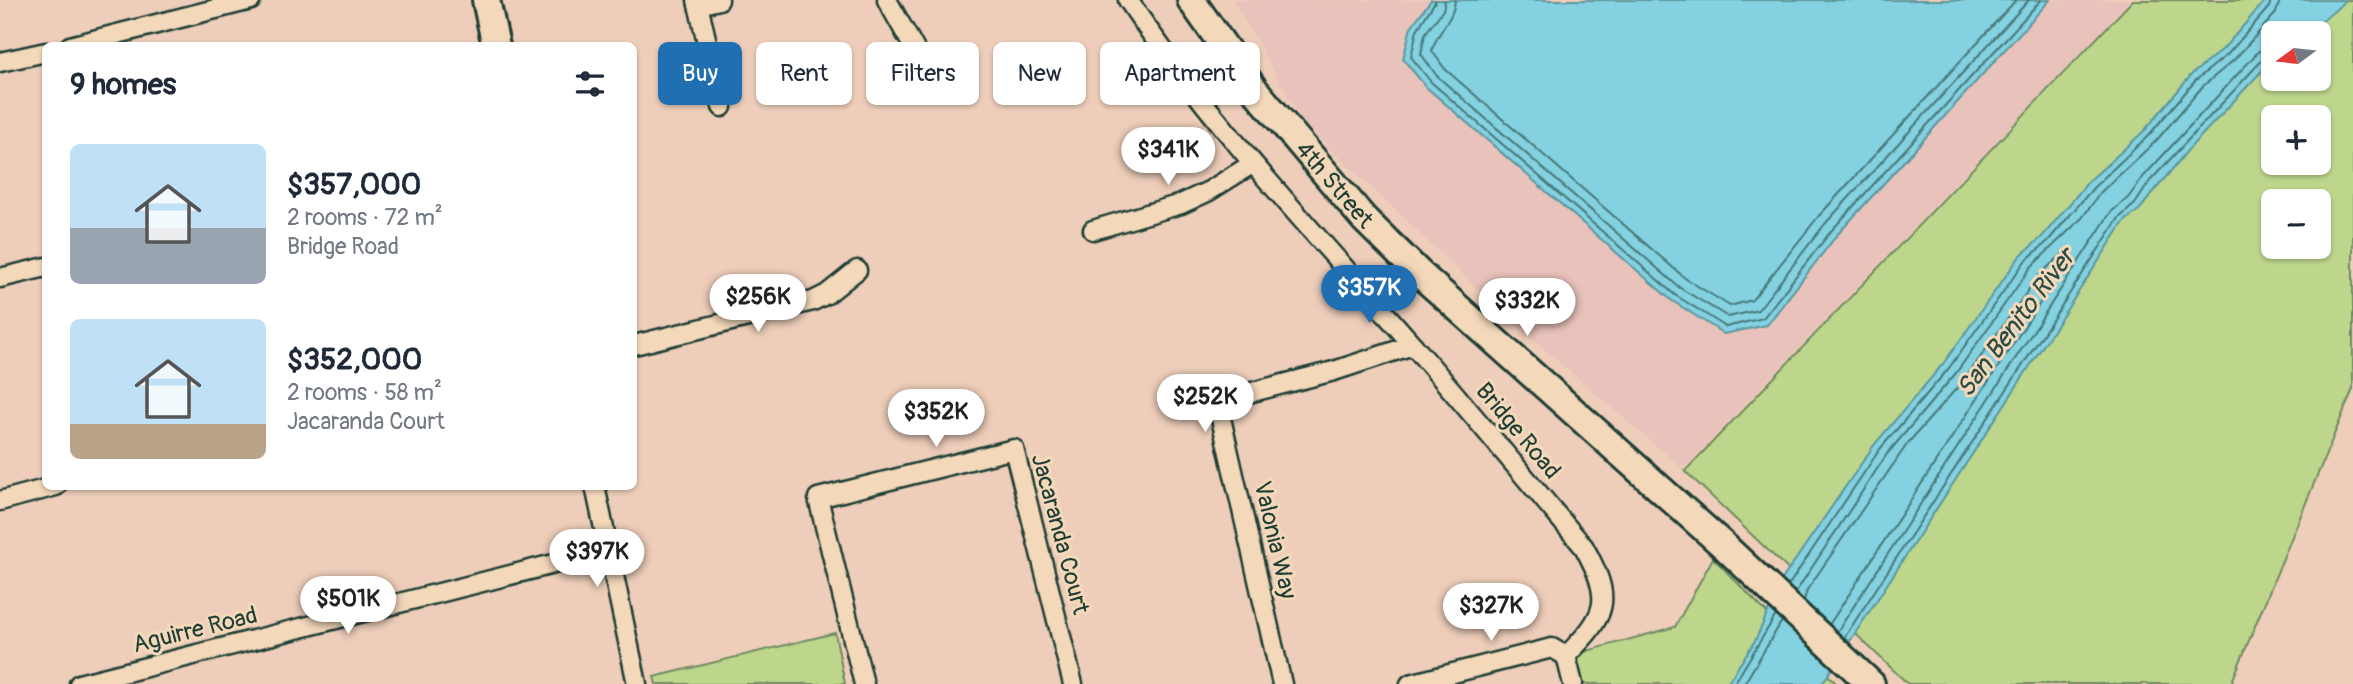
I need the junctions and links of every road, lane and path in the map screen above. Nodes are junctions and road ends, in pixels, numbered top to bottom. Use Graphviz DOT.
graph roads {
  1 [pos="251,0"];
  2 [pos="486,0"];
  3 [pos="719,0"];
  4 [pos="887,0"];
  5 [pos="1128,0"];
  6 [pos="1191,0"];
  7 [pos="698,3"];
  8 [pos="86,42"];
  9 [pos="495,42"];
  10 [pos="911,42"];
  11 [pos="42,53"];
  12 [pos="0,62"];
  13 [pos="722,107"];
  14 [pos="1252,164"];
  15 [pos="1093,230"];
  16 [pos="42,268"];
  17 [pos="857,270"];
  18 [pos="0,278"];
  19 [pos="637,344"];
  20 [pos="1413,345"];
  21 [pos="42,490"];
  22 [pos="596,490"];
  23 [pos="0,501"];
  24 [pos="608,550"];
  25 [pos="1566,656"];
  26 [pos="122,679"];
  27 [pos="79,684"];
  28 [pos="638,684"];
  29 [pos="864,684"];
  30 [pos="1073,684"];
  31 [pos="1282,684"];
  32 [pos="1410,684"];
  33 [pos="1573,684"];
  34 [pos="1871,684"];
  1 -- 8 [label="street"];
  2 -- 9 [label="main road"];
  3 -- 7 [label="street"];
  4 -- 10 [label="street"];
  5 -- 14 [label="street, Bridge Road"];
  6 -- 34 [label="main road, 4th Street"];
  7 -- 13 [label="street"];
  11 -- 12 [label="street"];
  14 -- 15 [label="street"];
  14 -- 20 [label="street, Bridge Road"];
  16 -- 18 [label="street"];
  17 -- 19 [label="street"];
  20 -- 25 [label="street, Bridge Road"];
  20 -- 31 [label="street, Valonia Way"];
  21 -- 23 [label="street"];
  22 -- 24 [label="street"];
  24 -- 26 [label="street, Aguirre Road"];
  24 -- 28 [label="street"];
  25 -- 32 [label="street"];
  25 -- 33 [label="street"];
  26 -- 27 [label="street, Aguirre Road"];
  29 -- 30 [label="street, Jacaranda Court"];
}
